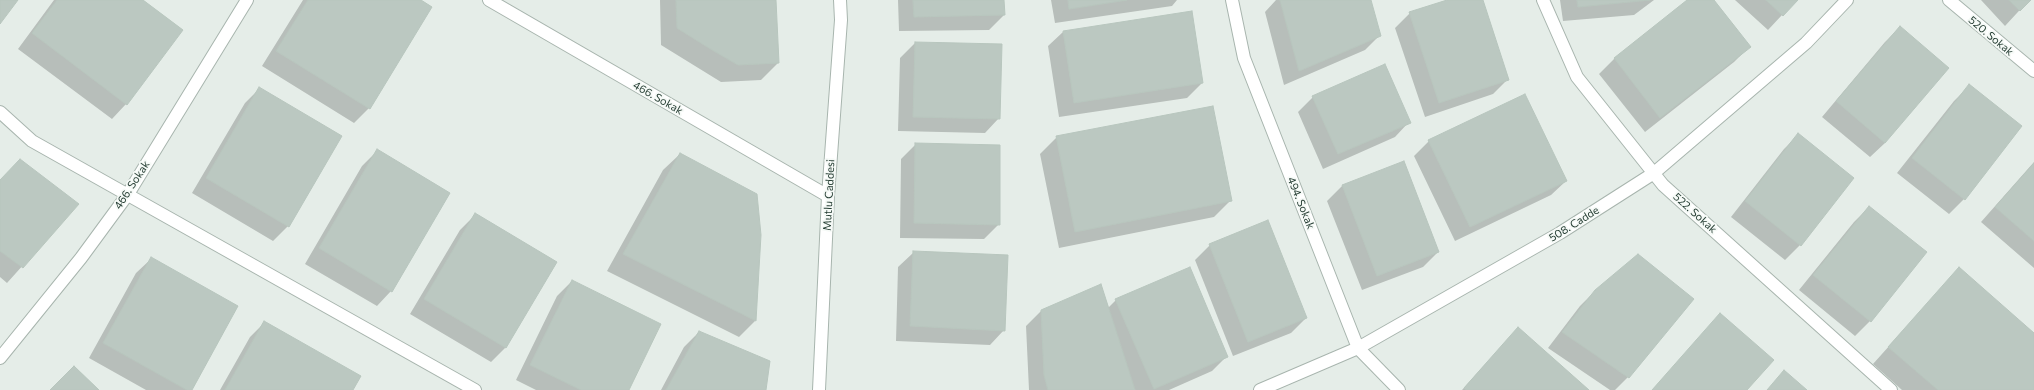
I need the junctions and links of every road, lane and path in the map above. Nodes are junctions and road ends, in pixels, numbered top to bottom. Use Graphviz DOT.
graph roads {
  1 [pos="247,0"];
  2 [pos="840,0"];
  3 [pos="1232,0"];
  4 [pos="1543,0"];
  5 [pos="1847,0"];
  6 [pos="1949,0"];
  7 [pos="495,2"];
  8 [pos="2034,72"];
  9 [pos="0,112"];
  10 [pos="1654,174"];
  11 [pos="128,194"];
  12 [pos="828,196"];
  13 [pos="1358,348"];
  14 [pos="0,358"];
  15 [pos="475,390"];
  16 [pos="819,390"];
  17 [pos="1260,390"];
  18 [pos="1399,390"];
  19 [pos="1892,390"];
  1 -- 11 [label="street, 466. Sokak"];
  2 -- 12 [label="street, Mutlu Caddesi"];
  3 -- 13 [label="street, 494. Sokak"];
  4 -- 10 [label="street, 522. Sokak"];
  5 -- 10 [label="street, 508. Cadde"];
  6 -- 8 [label="street, 520. Sokak"];
  7 -- 12 [label="street, 466. Sokak"];
  9 -- 11 [label="street"];
  10 -- 13 [label="street, 508. Cadde"];
  10 -- 19 [label="street, 522. Sokak"];
  11 -- 14 [label="street, 466. Sokak"];
  11 -- 15 [label="street"];
  12 -- 16 [label="street, Mutlu Caddesi"];
  13 -- 17 [label="street, 508. Cadde"];
  13 -- 18 [label="street, 494. Sokak"];
}
